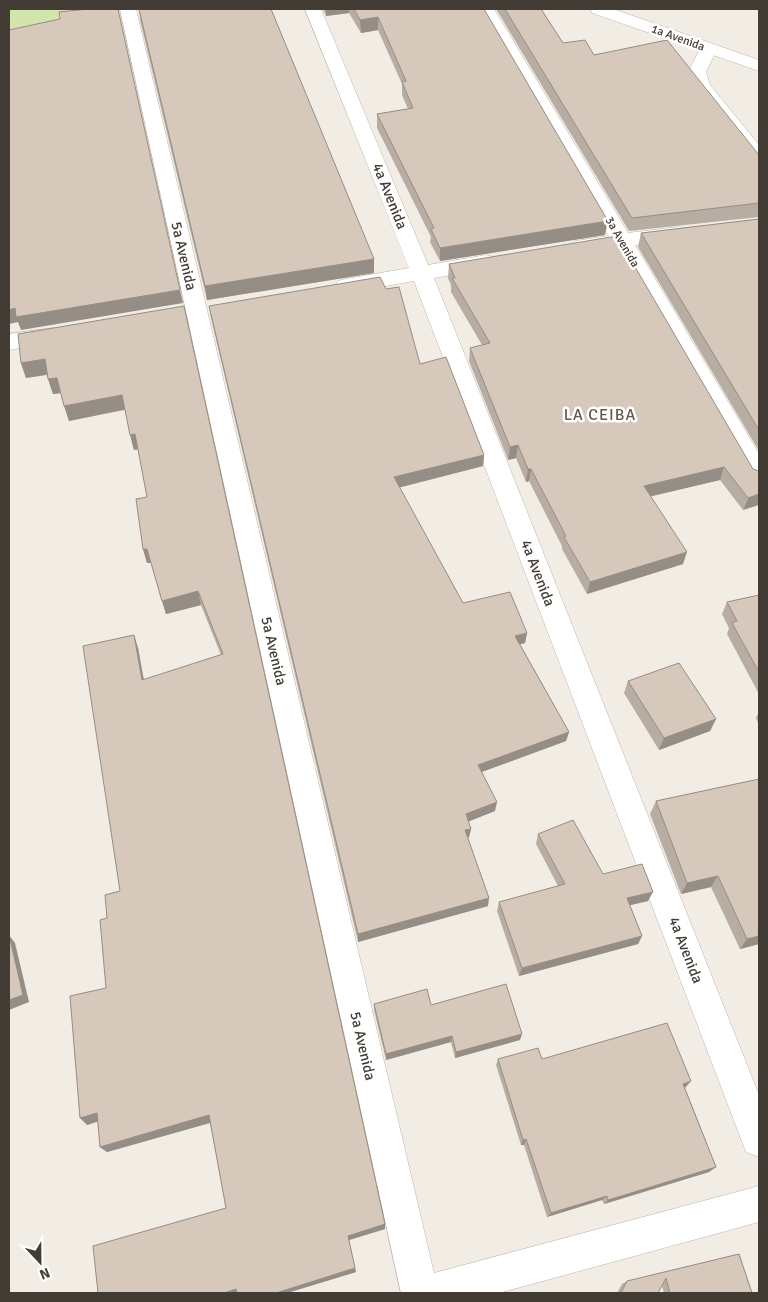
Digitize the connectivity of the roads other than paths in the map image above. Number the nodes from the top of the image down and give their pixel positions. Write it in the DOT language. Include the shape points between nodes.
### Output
graph roads {
  1 [pos="128,9"];
  2 [pos="313,9"];
  3 [pos="486,9"];
  4 [pos="598,9"];
  5 [pos="708,49"];
  6 [pos="759,66"];
  7 [pos="759,156"];
  8 [pos="700,231"];
  9 [pos="621,240"];
  10 [pos="564,249"];
  11 [pos="507,259"];
  12 [pos="421,273"];
  13 [pos="324,289"];
  14 [pos="74,331"];
  15 [pos="9,342"];
  16 [pos="759,475"];
  17 [pos="759,1139"];
  18 [pos="759,1204"];
  19 [pos="420,1293"];
  20 [pos="430,1293"];
  1 -- 19 [label="street, 5a Avenida"];
  2 -- 12 [label="street, 4a Avenida"];
  3 -- 9 [label="street, 3a Avenida"];
  4 -- 5 [label="street, 1a Avenida"];
  5 -- 6 [label="street, 1a Avenida"];
  5 -- 7 [label="street" via="697,72 701,86"];
  8 -- 9 [label="street"];
  9 -- 10 [label="street"];
  9 -- 16 [label="street, 3a Avenida"];
  11 -- 12 [label="street"];
  12 -- 13 [label="street"];
  12 -- 17 [label="street, 4a Avenida"];
  14 -- 15 [label="street"];
  18 -- 20 [label="street"];
}
